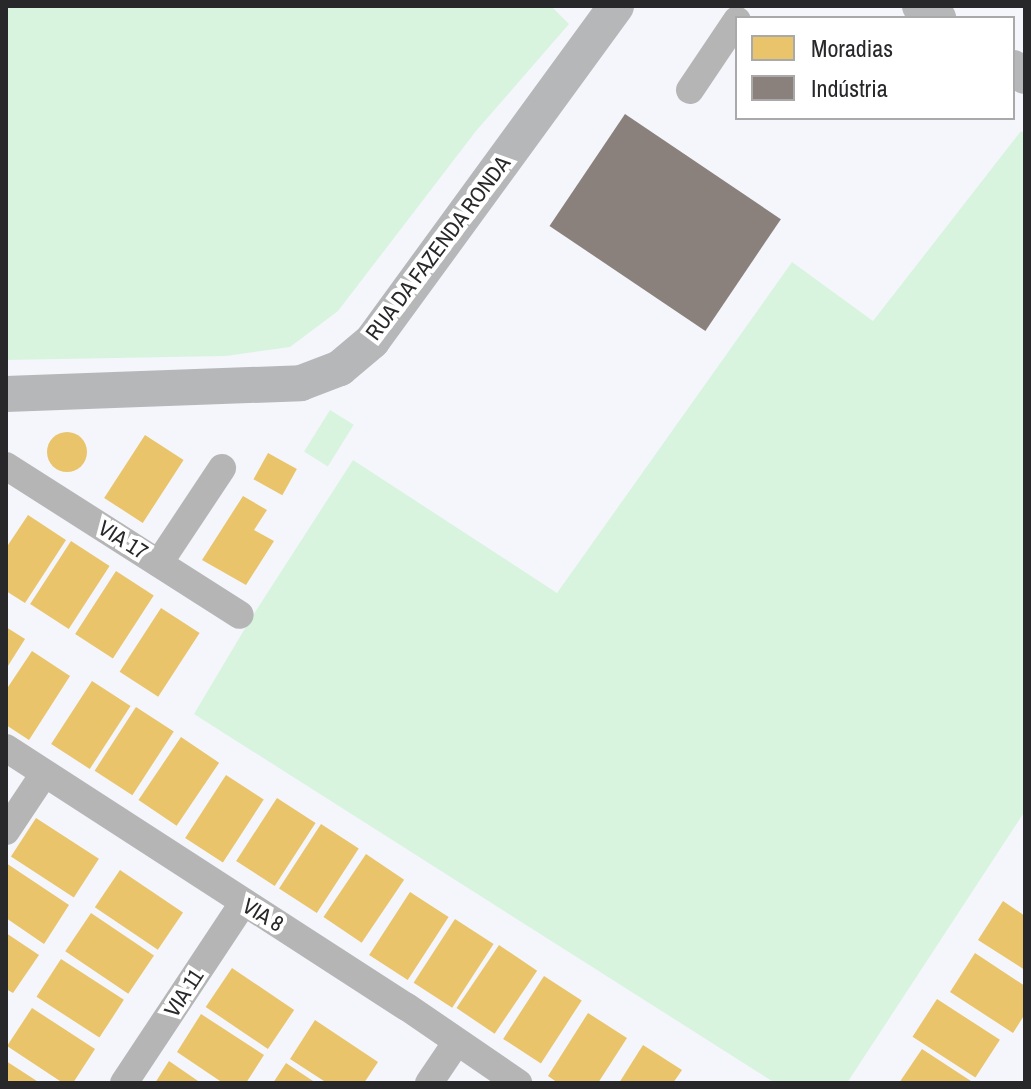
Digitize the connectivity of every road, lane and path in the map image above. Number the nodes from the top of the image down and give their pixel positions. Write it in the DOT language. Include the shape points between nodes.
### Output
graph roads {
  1 [pos="616,6"];
  2 [pos="735,23"];
  3 [pos="690,90"];
  4 [pos="6,394"];
  5 [pos="6,466"];
  6 [pos="222,468"];
  7 [pos="159,563"];
  8 [pos="240,615"];
  9 [pos="6,748"];
  10 [pos="44,774"];
  11 [pos="6,831"];
  12 [pos="243,903"];
  13 [pos="456,1043"];
  14 [pos="124,1083"];
  15 [pos="429,1083"];
  16 [pos="518,1083"];
  1 -- 4 [label="main road, RUA DA FAZENDA RONDA" via="372,341 340,368 301,383"];
  2 -- 3 [label="street"];
  5 -- 7 [label="street, VIA 17"];
  6 -- 7 [label="street"];
  7 -- 8 [label="street, VIA 17"];
  9 -- 10 [label="street, VIA 8"];
  10 -- 11 [label="street"];
  10 -- 12 [label="street, VIA 8"];
  12 -- 13 [label="street, VIA 8"];
  12 -- 14 [label="street, VIA 11"];
  13 -- 15 [label="street"];
  13 -- 16 [label="street, VIA 8"];
}
